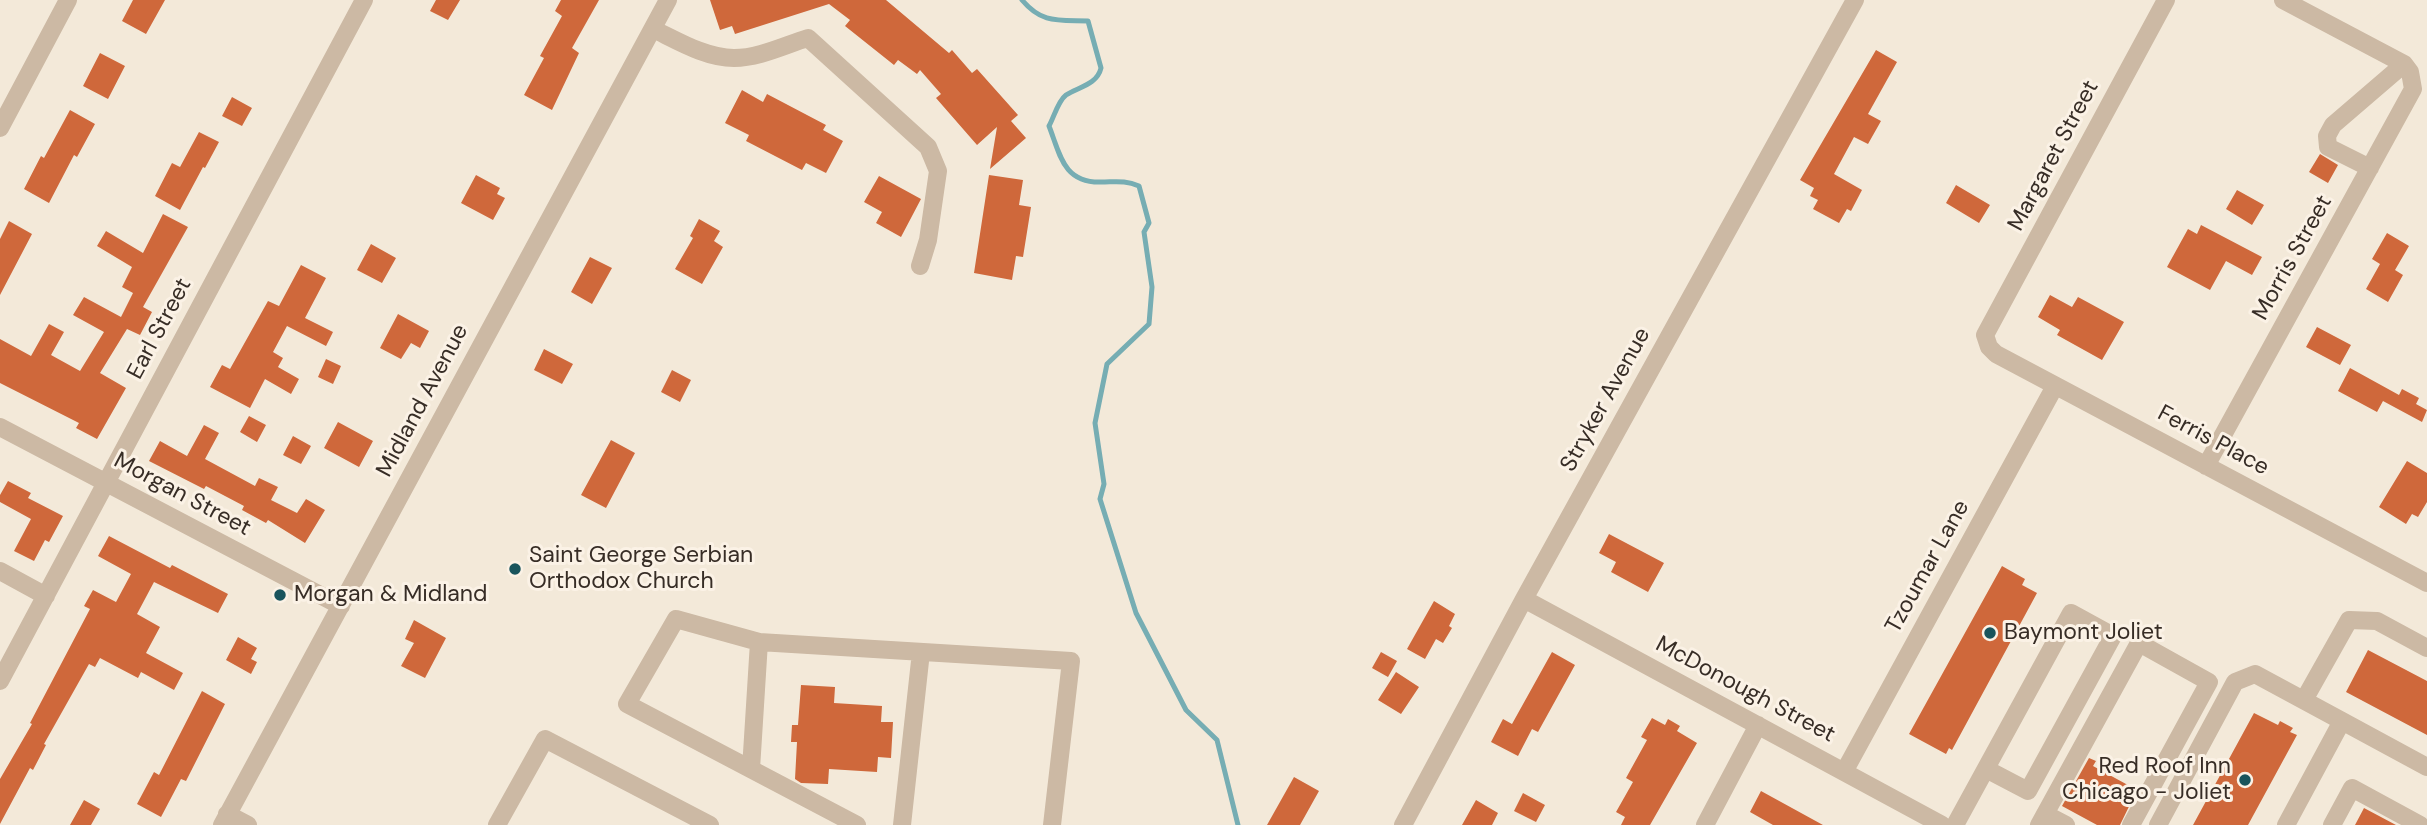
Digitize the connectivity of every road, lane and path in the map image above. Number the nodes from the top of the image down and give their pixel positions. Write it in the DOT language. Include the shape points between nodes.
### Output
graph roads {
  1 [pos="68,0"];
  2 [pos="364,0"];
  3 [pos="668,0"];
  4 [pos="1833,0"];
  5 [pos="2166,0"];
  6 [pos="2283,0"];
  7 [pos="1852,5"];
  8 [pos="653,29"];
  9 [pos="2407,68"];
  10 [pos="0,128"];
  11 [pos="2370,168"];
  12 [pos="920,266"];
  13 [pos="1985,335"];
  14 [pos="2055,386"];
  15 [pos="0,427"];
  16 [pos="2206,466"];
  17 [pos="106,482"];
  18 [pos="0,572"];
  19 [pos="2427,583"];
  20 [pos="46,596"];
  21 [pos="1524,599"];
  22 [pos="341,606"];
  23 [pos="759,642"];
  24 [pos="2427,648"];
  25 [pos="921,652"];
  26 [pos="0,681"];
  27 [pos="2304,701"];
  28 [pos="2342,721"];
  29 [pos="1758,725"];
  30 [pos="2427,767"];
  31 [pos="751,769"];
  32 [pos="1986,769"];
  33 [pos="1844,772"];
  34 [pos="2042,819"];
  35 [pos="224,820"];
  36 [pos="248,825"];
  37 [pos="497,825"];
  38 [pos="710,825"];
  39 [pos="857,825"];
  40 [pos="902,825"];
  41 [pos="1052,825"];
  42 [pos="1403,825"];
  43 [pos="1705,825"];
  44 [pos="1942,825"];
  45 [pos="1955,825"];
  46 [pos="2066,825"];
  47 [pos="2131,825"];
  48 [pos="2158,825"];
  49 [pos="2286,825"];
  50 [pos="2332,825"];
  51 [pos="2420,825"];
  1 -- 10 [label="street"];
  2 -- 17 [label="street, Earl Street"];
  3 -- 8 [label="street, Midland Avenue"];
  4 -- 7 [label="street"];
  5 -- 13 [label="street, Margaret Street"];
  6 -- 9 [label="street"];
  7 -- 21 [label="street, Stryker Avenue"];
  8 -- 12 [label="street" via="695,50 733,58 808,38 836,62 928,147 938,171"];
  8 -- 22 [label="street, Midland Avenue"];
  9 -- 11 [label="street, Morris Street" via="2413,89"];
  9 -- 11 [label="street" via="2333,125 2327,136 2328,147"];
  11 -- 16 [label="street, Morris Street"];
  13 -- 14 [label="street, Ferris Place" via="1996,354"];
  14 -- 16 [label="street, Ferris Place"];
  14 -- 33 [label="street, Tzoumar Lane"];
  15 -- 17 [label="street, Morgan Street"];
  16 -- 19 [label="street, Ferris Place"];
  17 -- 20 [label="street, Earl Street"];
  17 -- 22 [label="street, Morgan Street"];
  18 -- 20 [label="street"];
  20 -- 26 [label="street, Earl Street"];
  21 -- 29 [label="street, McDonough Street"];
  21 -- 42 [label="street, Stryker Avenue"];
  22 -- 35 [label="street, Midland Avenue"];
  23 -- 25 [label="street"];
  23 -- 31 [label="street"];
  23 -- 31 [label="street" via="676,619 627,704"];
  24 -- 27 [label="street" via="2377,621 2349,620"];
  25 -- 40 [label="street"];
  25 -- 41 [label="street" via="1071,662"];
  27 -- 28 [label="street"];
  27 -- 48 [label="street" via="2255,674 2235,682"];
  28 -- 30 [label="street"];
  28 -- 49 [label="street"];
  29 -- 33 [label="street, McDonough Street"];
  29 -- 43 [label="street"];
  31 -- 39 [label="street"];
  32 -- 32 [label="street" via="2028,791 2113,636 2071,613"];
  32 -- 45 [label="street"];
  33 -- 44 [label="street, McDonough Street"];
  34 -- 46 [label="street"];
  34 -- 47 [label="street" via="2139,643 2209,682"];
  35 -- 36 [label="street"];
  37 -- 38 [label="street" via="545,739"];
  50 -- 51 [label="street" via="2352,788"];
}
